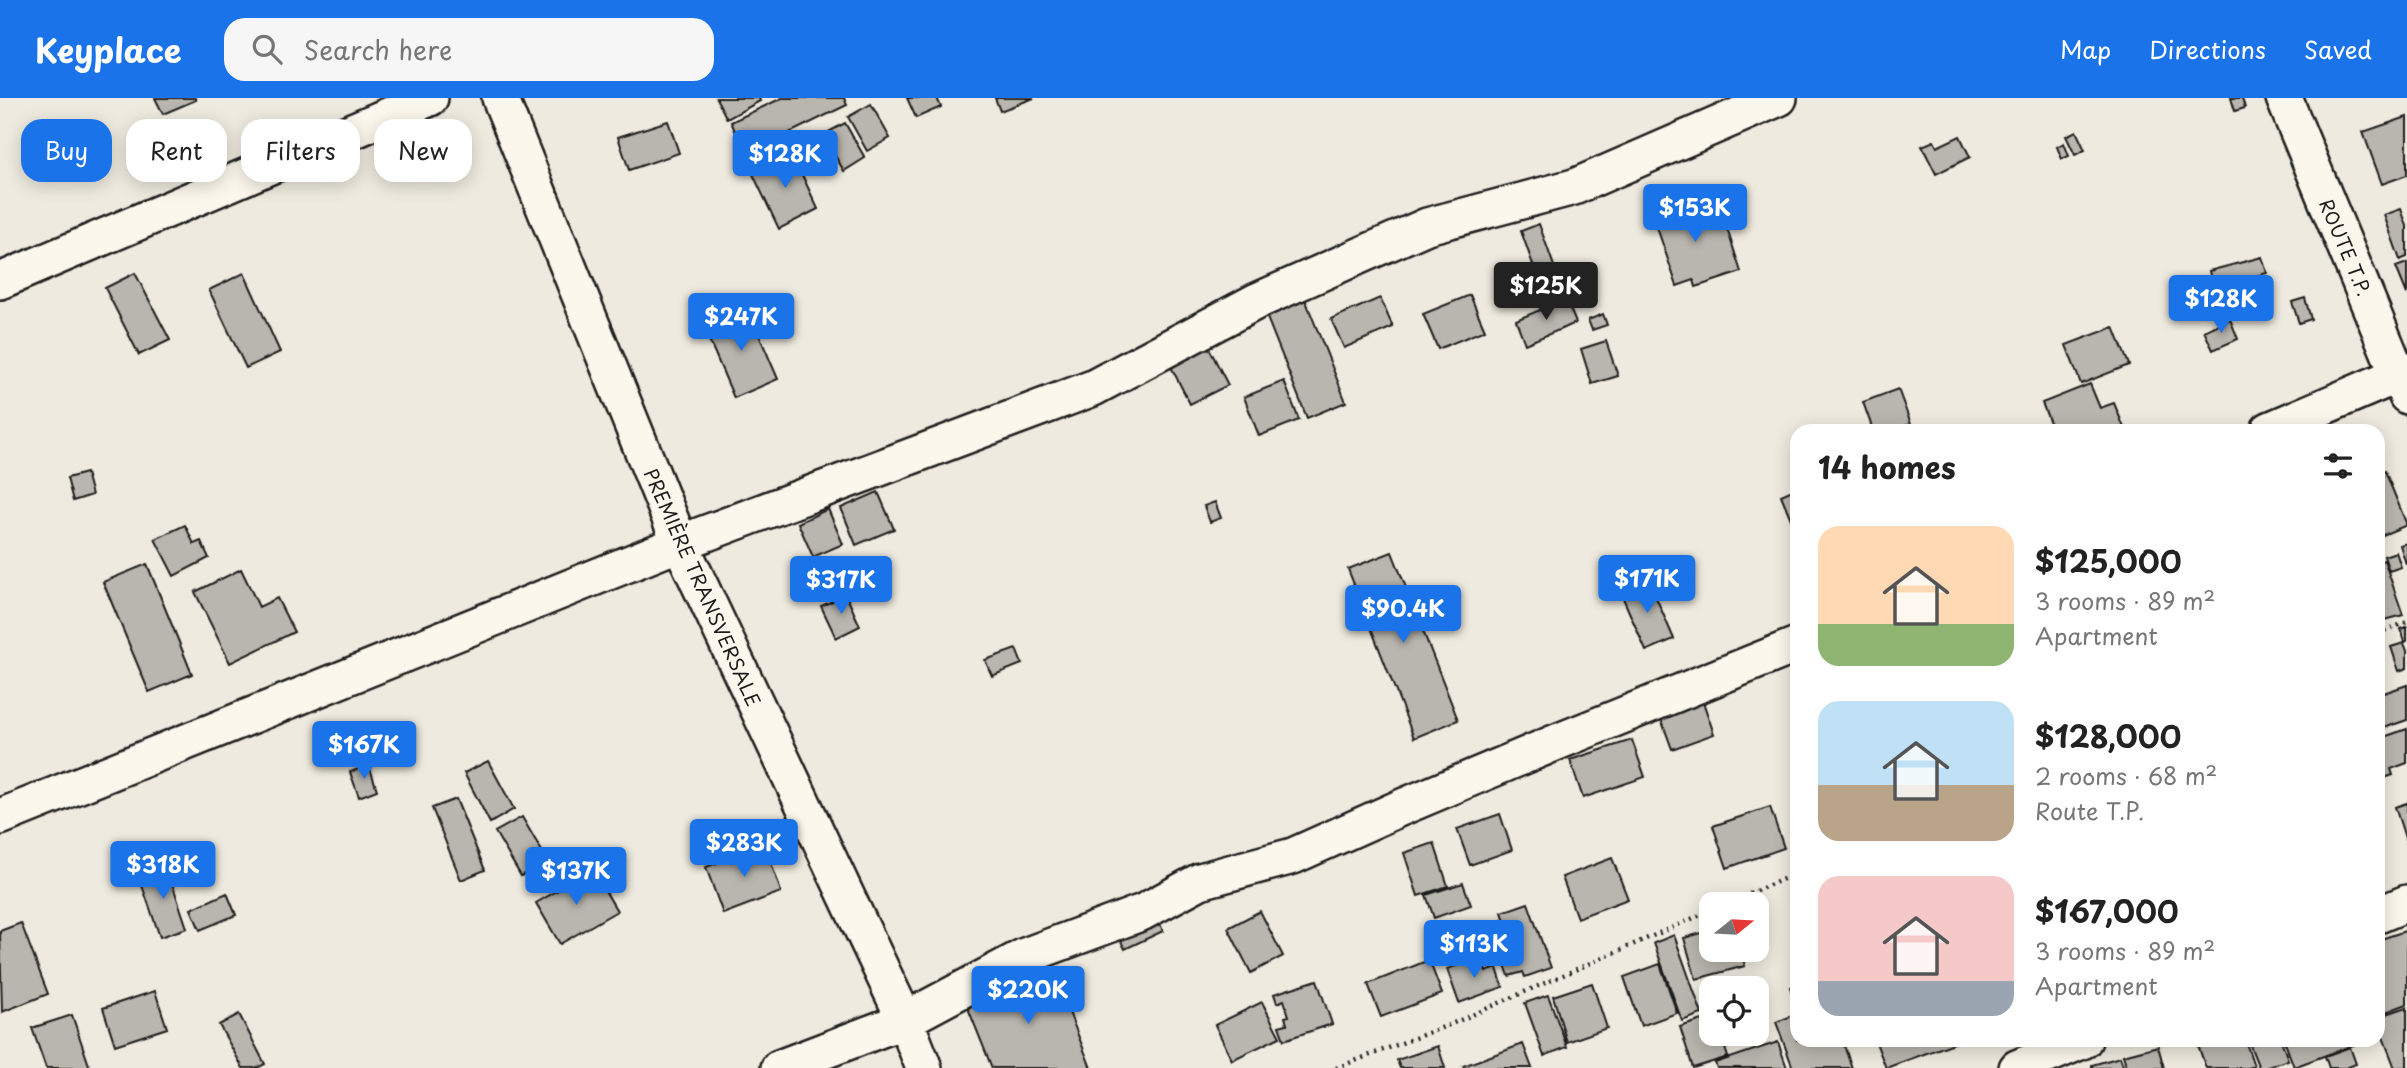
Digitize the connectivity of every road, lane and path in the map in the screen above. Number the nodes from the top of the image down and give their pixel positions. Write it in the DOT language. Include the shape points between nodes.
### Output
graph roads {
  1 [pos="430,98"];
  2 [pos="500,98"];
  3 [pos="1779,98"];
  4 [pos="2284,98"];
  5 [pos="0,281"];
  6 [pos="2404,380"];
  7 [pos="2285,424"];
  8 [pos="680,543"];
  9 [pos="2407,622"];
  10 [pos="2385,630"];
  11 [pos="1790,648"];
  12 [pos="0,817"];
  13 [pos="1790,876"];
  14 [pos="1754,892"];
  15 [pos="2407,902"];
  16 [pos="2385,912"];
  17 [pos="1699,916"];
  18 [pos="905,1020"];
  19 [pos="2067,1047"];
  20 [pos="779,1068"];
  21 [pos="924,1068"];
  22 [pos="1336,1068"];
  23 [pos="2017,1068"];
  1 -- 5 [label="street"];
  2 -- 8 [label="street, PREMIÈRE TRANSVERSALE"];
  3 -- 8 [label="street" via="1574,187 1427,226 1257,301 1093,388"];
  4 -- 6 [label="street, ROUTE T.P."];
  6 -- 7 [label="street"];
  8 -- 12 [label="street"];
  8 -- 18 [label="street, PREMIÈRE TRANSVERSALE"];
  9 -- 10 [label="path"];
  11 -- 18 [label="street" via="1293,856 1200,881 1143,912 1025,956"];
  13 -- 14 [label="path"];
  15 -- 16 [label="street"];
  17 -- 22 [label="path" via="1449,1025"];
  18 -- 20 [label="street"];
  18 -- 21 [label="street, PREMIÈRE TRANSVERSALE"];
  19 -- 23 [label="street"];
}
